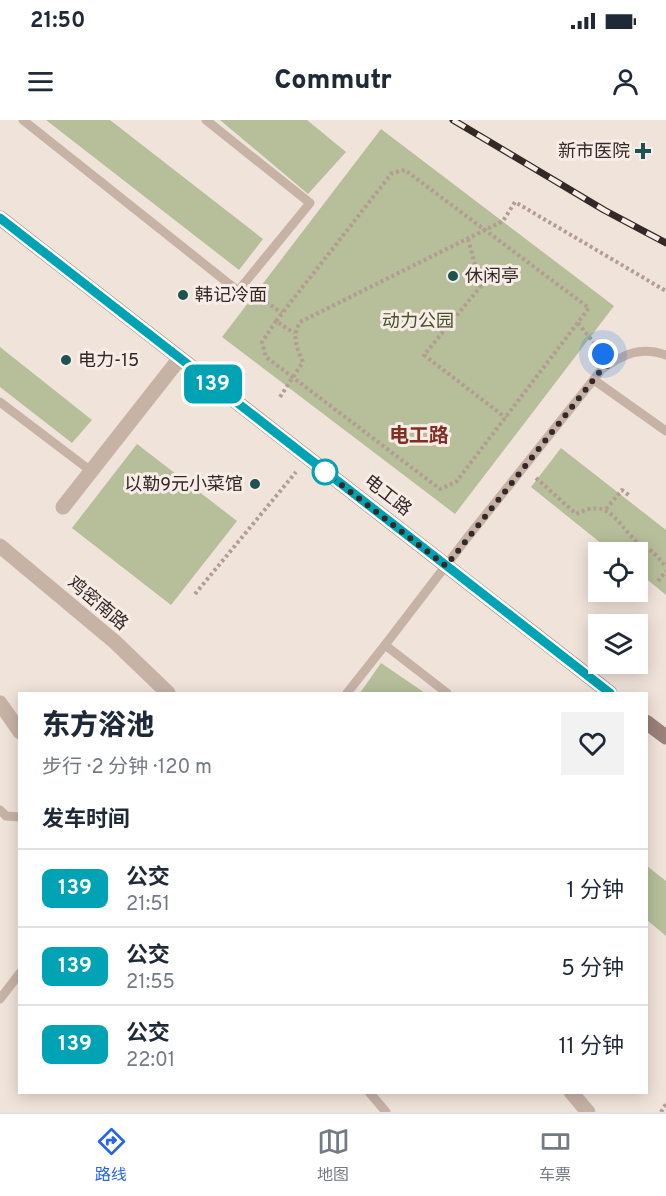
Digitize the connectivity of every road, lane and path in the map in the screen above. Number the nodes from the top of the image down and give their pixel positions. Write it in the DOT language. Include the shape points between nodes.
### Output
graph roads {
  1 [pos="24,120"];
  2 [pos="206,120"];
  3 [pos="0,218"];
  4 [pos="486,230"];
  5 [pos="468,239"];
  6 [pos="242,286"];
  7 [pos="666,291"];
  8 [pos="282,313"];
  9 [pos="276,321"];
  10 [pos="578,323"];
  11 [pos="294,333"];
  12 [pos="666,355"];
  13 [pos="180,358"];
  14 [pos="610,364"];
  15 [pos="293,377"];
  16 [pos="594,380"];
  17 [pos="280,397"];
  18 [pos="0,402"];
  19 [pos="506,418"];
  20 [pos="666,431"];
  21 [pos="308,458"];
  22 [pos="525,467"];
  23 [pos="92,471"];
  24 [pos="630,496"];
  25 [pos="63,507"];
  26 [pos="606,509"];
  27 [pos="0,546"];
  28 [pos="446,566"];
  29 [pos="666,569"];
  30 [pos="658,581"];
  31 [pos="195,594"];
  32 [pos="385,645"];
  33 [pos="167,692"];
  34 [pos="348,692"];
  35 [pos="446,692"];
  36 [pos="609,692"];
  37 [pos="0,703"];
  38 [pos="648,724"];
  39 [pos="18,729"];
  40 [pos="666,737"];
  41 [pos="0,810"];
  42 [pos="18,817"];
  43 [pos="18,976"];
  44 [pos="0,999"];
  45 [pos="371,1094"];
  46 [pos="574,1094"];
  47 [pos="666,1104"];
  48 [pos="386,1112"];
  49 [pos="588,1112"];
  50 [pos="661,1112"];
  1 -- 6 [label="lane" via="238,291"];
  2 -- 6 [label="lane" via="310,203"];
  3 -- 13 [label="street, 电工路"];
  4 -- 5 [label="path"];
  4 -- 7 [label="path" via="503,221 515,202"];
  4 -- 8 [label="path" via="405,170 392,173"];
  4 -- 10 [label="path" via="589,308"];
  5 -- 11 [label="path" via="300,322"];
  5 -- 19 [label="path" via="481,286 424,355"];
  6 -- 8 [label="path"];
  8 -- 9 [label="path"];
  9 -- 11 [label="path"];
  9 -- 15 [label="path" via="262,342 266,357"];
  10 -- 14 [label="path"];
  10 -- 19 [label="path"];
  11 -- 15 [label="path" via="303,362"];
  12 -- 14 [label="lane" via="651,350 629,352"];
  13 -- 21 [label="street, 电工路"];
  13 -- 23 [label="street"];
  14 -- 16 [label="lane"];
  15 -- 17 [label="path"];
  15 -- 19 [label="path" via="440,489 456,482"];
  16 -- 20 [label="lane"];
  16 -- 22 [label="lane"];
  18 -- 23 [label="lane"];
  21 -- 28 [label="street, 电工路"];
  21 -- 31 [label="path"];
  22 -- 26 [label="path" via="576,514 588,508"];
  22 -- 28 [label="lane"];
  23 -- 25 [label="street"];
  24 -- 26 [label="path" via="622,490"];
  26 -- 29 [label="path"];
  27 -- 33 [label="street, 鸡密南路" via="115,642"];
  28 -- 32 [label="lane"];
  28 -- 36 [label="street, 电工路"];
  29 -- 30 [label="path"];
  32 -- 34 [label="lane"];
  32 -- 35 [label="lane"];
  37 -- 39 [label="street"];
  38 -- 40 [label="street"];
  41 -- 42 [label="lane" via="6,816"];
  43 -- 44 [label="lane"];
  45 -- 48 [label="lane"];
  46 -- 49 [label="street"];
  47 -- 50 [label="path"];
}
